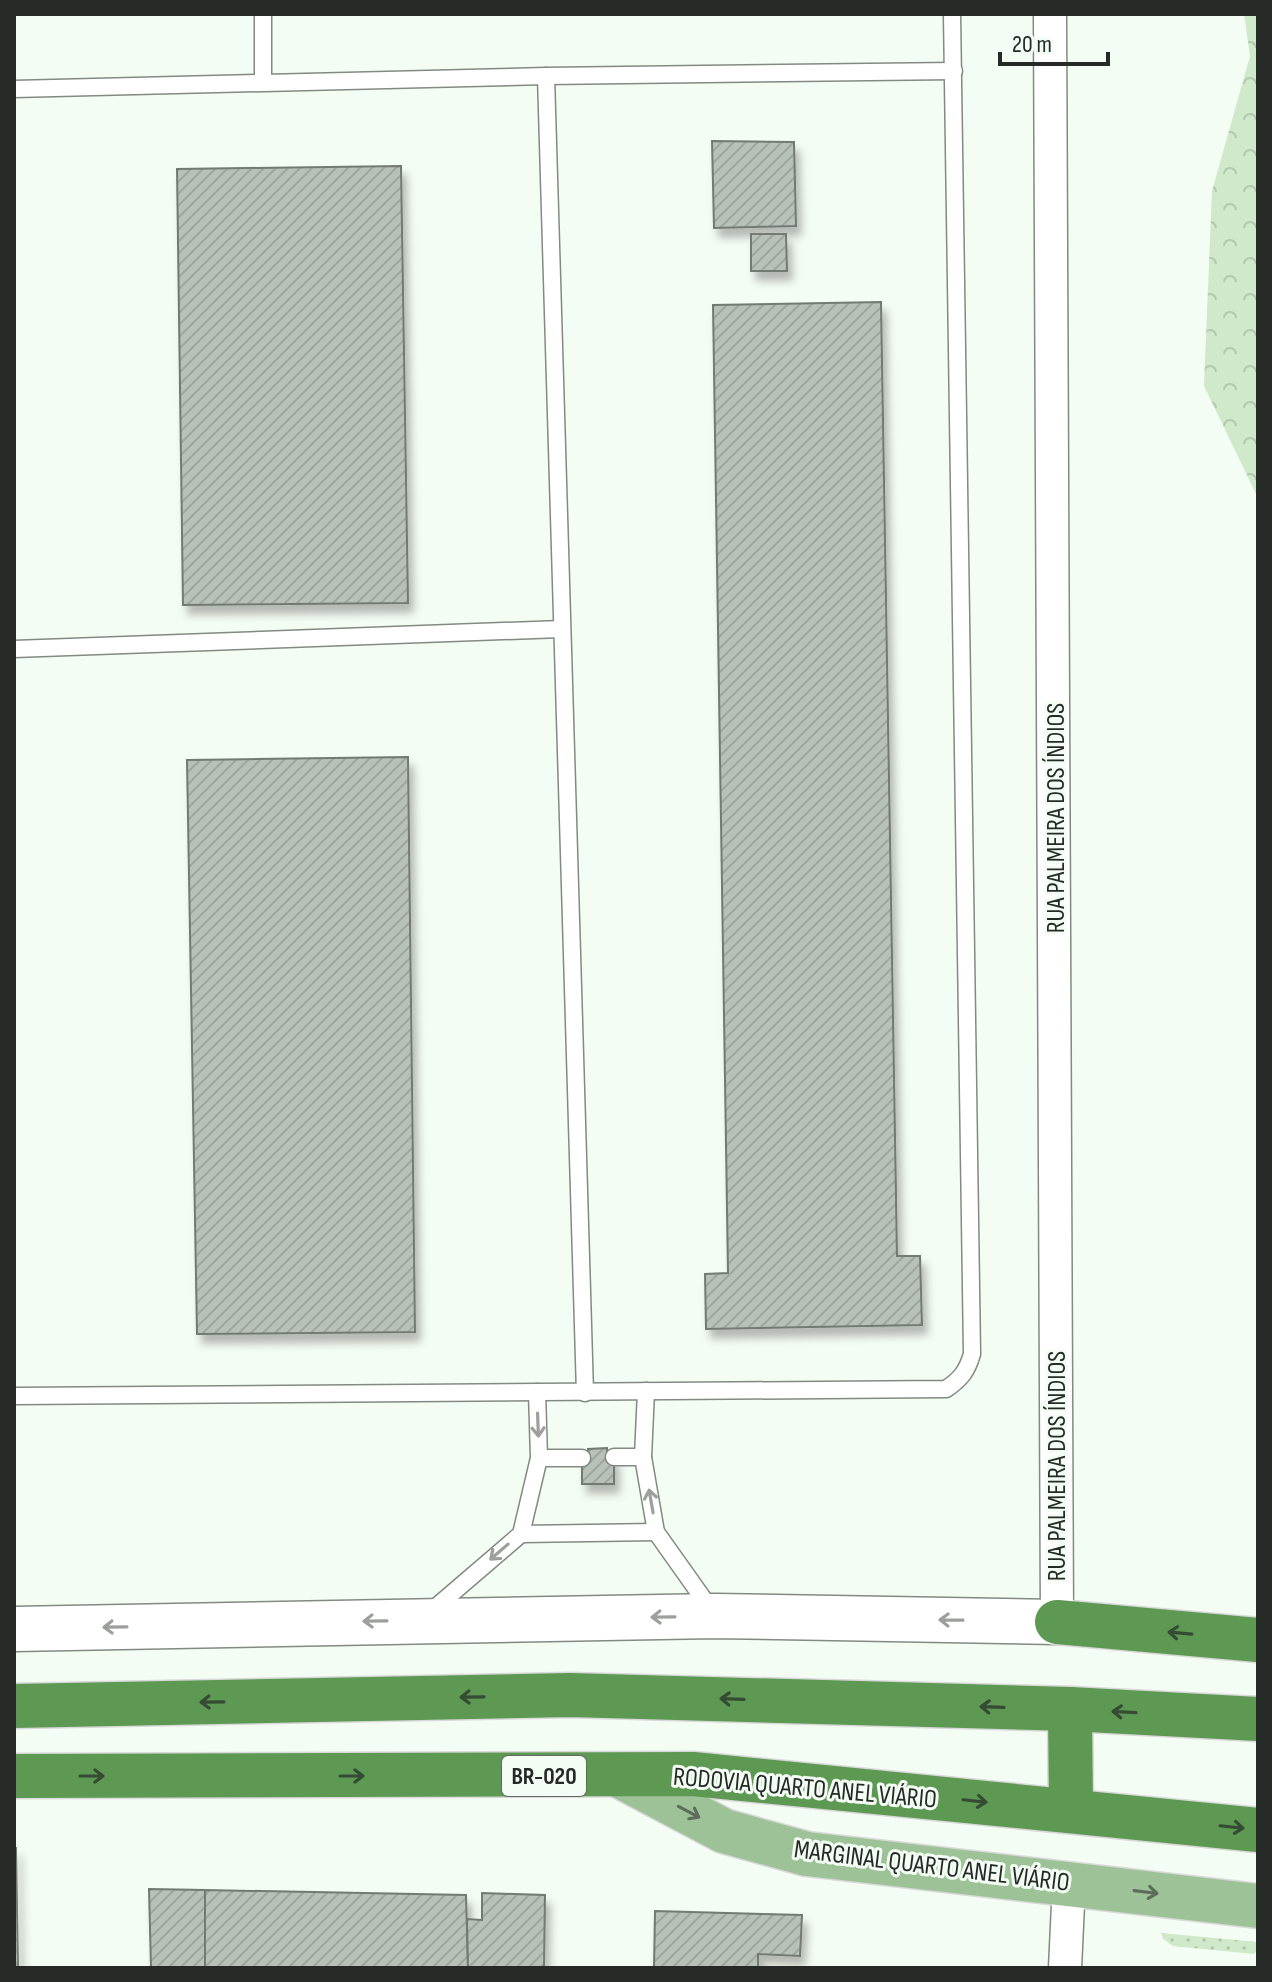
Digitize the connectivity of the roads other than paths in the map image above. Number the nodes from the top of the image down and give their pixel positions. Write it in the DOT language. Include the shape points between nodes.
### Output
graph roads {
  1 [pos="263,14"];
  2 [pos="952,14"];
  3 [pos="1050,14"];
  4 [pos="954,71"];
  5 [pos="546,76"];
  6 [pos="263,82"];
  7 [pos="14,89"];
  8 [pos="561,629"];
  9 [pos="14,649"];
  10 [pos="646,1391"];
  11 [pos="537,1392"];
  12 [pos="585,1393"];
  13 [pos="14,1396"];
  14 [pos="614,1457"];
  15 [pos="643,1457"];
  16 [pos="539,1458"];
  17 [pos="582,1458"];
  18 [pos="656,1532"];
  19 [pos="521,1534"];
  20 [pos="715,1616"];
  21 [pos="422,1620"];
  22 [pos="1057,1622"];
  23 [pos="14,1629"];
  24 [pos="1258,1640"];
  25 [pos="14,1706"];
  26 [pos="1070,1709"];
  27 [pos="1258,1719"];
  28 [pos="14,1776"];
  29 [pos="620,1776"];
  30 [pos="1071,1810"];
  31 [pos="1258,1830"];
  32 [pos="1069,1883"];
  33 [pos="1258,1906"];
  34 [pos="1065,1968"];
  1 -- 6 [label="lane"];
  2 -- 4 [label="lane"];
  3 -- 22 [label="street, RUA PALMEIRA DOS ÍNDIOS"];
  4 -- 5 [label="lane"];
  4 -- 10 [label="lane" via="972,1354 967,1370 946,1389"];
  5 -- 6 [label="lane"];
  5 -- 8 [label="lane"];
  6 -- 7 [label="lane"];
  8 -- 9 [label="lane"];
  8 -- 12 [label="lane"];
  10 -- 12 [label="lane"];
  10 -- 15 [label="lane"];
  11 -- 12 [label="lane"];
  11 -- 13 [label="lane"];
  11 -- 16 [label="lane, one-way"];
  14 -- 15 [label="lane"];
  18 -- 15 [label="lane, one-way"];
  16 -- 17 [label="lane"];
  16 -- 19 [label="lane"];
  18 -- 19 [label="lane"];
  18 -- 20 [label="lane"];
  19 -- 21 [label="lane, one-way"];
  20 -- 21 [label="street, one-way"];
  22 -- 20 [label="street, one-way"];
  21 -- 23 [label="street, one-way"];
  24 -- 22 [label="highway, one-way"];
  26 -- 25 [label="highway, one-way" via="570,1695"];
  27 -- 26 [label="highway, one-way"];
  26 -- 30 [label="highway"];
  28 -- 29 [label="highway, RODOVIA QUARTO ANEL VIÁRIO / BR-020, one-way"];
  29 -- 30 [label="highway, RODOVIA QUARTO ANEL VIÁRIO / BR-020, one-way" via="693,1774"];
  29 -- 32 [label="main road, MARGINAL QUARTO ANEL VIÁRIO / BR-020, one-way" via="724,1831 807,1854"];
  30 -- 31 [label="highway, RODOVIA QUARTO ANEL VIÁRIO / BR-020, one-way"];
  32 -- 33 [label="main road, MARGINAL QUARTO ANEL VIÁRIO / BR-020, one-way"];
  32 -- 34 [label="street"];
}
